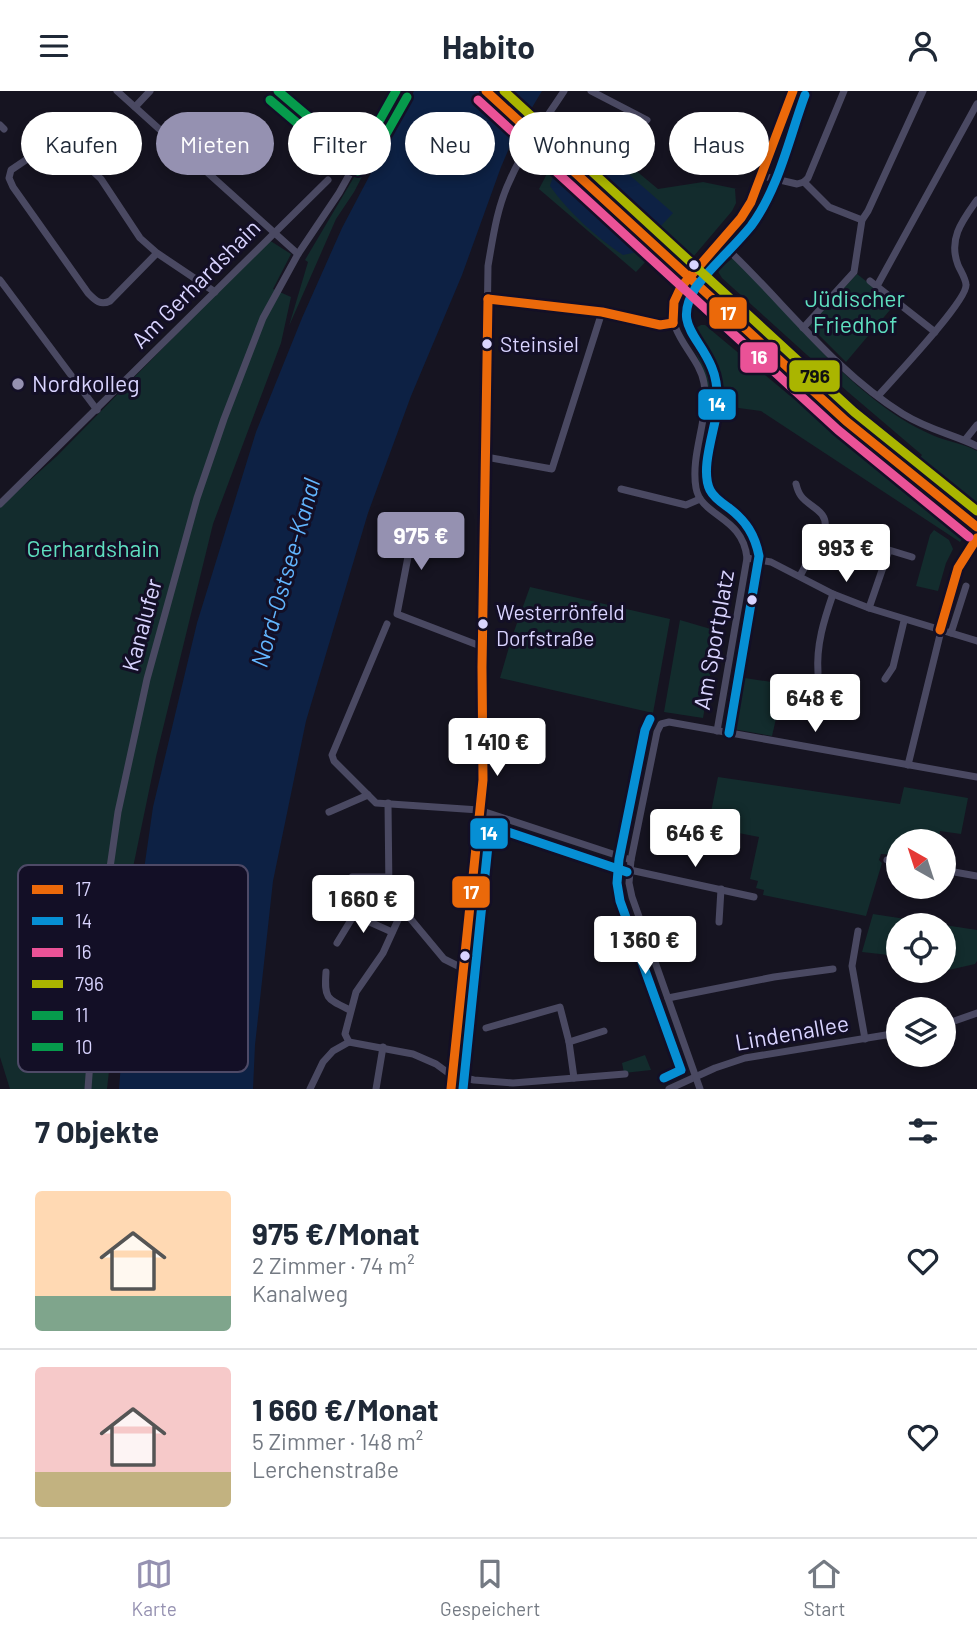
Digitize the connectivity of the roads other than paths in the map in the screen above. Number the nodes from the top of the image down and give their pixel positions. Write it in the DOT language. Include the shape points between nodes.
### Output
graph roads {
  1 [pos="117,91"];
  2 [pos="150,91"];
  3 [pos="278,91"];
  4 [pos="396,91"];
  5 [pos="564,91"];
  6 [pos="591,91"];
  7 [pos="793,91"];
  8 [pos="844,91"];
  9 [pos="923,91"];
  10 [pos="977,104"];
  11 [pos="135,107"];
  12 [pos="303,112"];
  13 [pos="384,112"];
  14 [pos="632,112"];
  15 [pos="349,175"];
  16 [pos="762,176"];
  17 [pos="328,180"];
  18 [pos="804,182"];
  19 [pos="977,200"];
  20 [pos="862,220"];
  21 [pos="274,234"];
  22 [pos="720,242"];
  23 [pos="157,253"];
  24 [pos="298,254"];
  25 [pos="0,280"];
  26 [pos="215,292"];
  27 [pos="488,299"];
  28 [pos="602,312"];
  29 [pos="673,323"];
  30 [pos="803,328"];
  31 [pos="935,332"];
  32 [pos="878,396"];
  33 [pos="97,410"];
  34 [pos="977,425"];
  35 [pos="965,440"];
  36 [pos="977,446"];
  37 [pos="486,457"];
  38 [pos="796,484"];
  39 [pos="621,489"];
  40 [pos="700,499"];
  41 [pos="0,504"];
  42 [pos="977,517"];
  43 [pos="977,527"];
  44 [pos="412,536"];
  45 [pos="974,541"];
  46 [pos="912,557"];
  47 [pos="747,558"];
  48 [pos="800,576"];
  49 [pos="965,586"];
  50 [pos="834,594"];
  51 [pos="869,608"];
  52 [pos="904,621"];
  53 [pos="387,624"];
  54 [pos="940,630"];
  55 [pos="951,633"];
  56 [pos="977,641"];
  57 [pos="483,647"];
  58 [pos="818,673"];
  59 [pos="885,679"];
  60 [pos="718,731"];
  61 [pos="908,765"];
  62 [pos="977,777"];
  63 [pos="368,795"];
  64 [pos="388,803"];
  65 [pos="402,804"];
  66 [pos="479,810"];
  67 [pos="329,813"];
  68 [pos="389,817"];
  69 [pos="631,859"];
  70 [pos="111,865"];
  71 [pos="630,870"];
  72 [pos="956,872"];
  73 [pos="977,876"];
  74 [pos="352,877"];
  75 [pos="387,877"];
  76 [pos="720,888"];
  77 [pos="754,897"];
  78 [pos="403,909"];
  79 [pos="719,922"];
  80 [pos="859,931"];
  81 [pos="392,932"];
  82 [pos="337,943"];
  83 [pos="464,969"];
  84 [pos="833,969"];
  85 [pos="326,972"];
  86 [pos="668,997"];
  87 [pos="350,1010"];
  88 [pos="977,1013"];
  89 [pos="956,1020"];
  90 [pos="486,1028"];
  91 [pos="604,1031"];
  92 [pos="886,1035"];
  93 [pos="865,1039"];
  94 [pos="349,1042"];
  95 [pos="569,1042"];
  96 [pos="383,1047"];
  97 [pos="451,1075"];
  98 [pos="625,1075"];
  99 [pos="696,1076"];
  100 [pos="575,1078"];
  101 [pos="310,1087"];
  102 [pos="376,1089"];
  103 [pos="451,1089"];
  104 [pos="669,1089"];
  105 [pos="700,1089"];
  1 -- 11 [label="street"];
  2 -- 11 [label="street"];
  3 -- 12 [label="street"];
  4 -- 13 [label="street, Kanalufer"];
  5 -- 27 [label="street" via="509,182 495,226"];
  6 -- 14 [label="street"];
  7 -- 16 [label="street"];
  8 -- 18 [label="street"];
  9 -- 20 [label="street"];
  10 -- 31 [label="street" via="873,284"];
  11 -- 21 [label="street"];
  15 -- 24 [label="street, Kanalufer"];
  16 -- 18 [label="street"];
  16 -- 22 [label="street" via="741,218"];
  17 -- 21 [label="street, Am Gerhardshain"];
  18 -- 20 [label="street" via="829,207"];
  19 -- 31 [label="street" via="954,243 967,284"];
  20 -- 30 [label="street" via="854,272"];
  21 -- 24 [label="street"];
  21 -- 26 [label="street, Am Gerhardshain"];
  22 -- 29 [label="street" via="681,287 674,302"];
  22 -- 30 [label="street"];
  23 -- 23 [label="street" via="110,301 98,302 13,187 11,170 54,141 64,143 101,179 140,238"];
  23 -- 26 [label="street"];
  24 -- 70 [label="street, Kanalufer" via="263,318 197,498 147,679"];
  25 -- 33 [label="street"];
  26 -- 33 [label="street, Am Gerhardshain"];
  27 -- 28 [label="street"];
  27 -- 37 [label="street"];
  28 -- 29 [label="street" via="643,323"];
  28 -- 37 [label="street" via="552,469"];
  29 -- 40 [label="street" via="704,382 695,475"];
  30 -- 32 [label="street" via="840,367"];
  31 -- 32 [label="street"];
  32 -- 35 [label="street" via="938,433"];
  33 -- 41 [label="street, Am Gerhardshain"];
  34 -- 35 [label="street"];
  35 -- 36 [label="street"];
  37 -- 57 [label="street"];
  38 -- 48 [label="street" via="801,496 826,522"];
  39 -- 40 [label="street" via="686,505"];
  40 -- 47 [label="street, Am Sportplatz" via="740,534"];
  42 -- 43 [label="highway" via="702,285 846,421"];
  44 -- 57 [label="street" via="397,614"];
  45 -- 54 [label="street" via="958,568"];
  46 -- 51 [label="street" via="889,550"];
  47 -- 48 [label="street" via="771,562"];
  47 -- 60 [label="street, Am Sportplatz"];
  48 -- 50 [label="street"];
  49 -- 55 [label="street"];
  50 -- 51 [label="street"];
  50 -- 58 [label="street" via="823,622"];
  51 -- 52 [label="street"];
  52 -- 54 [label="street"];
  52 -- 59 [label="street" via="893,667"];
  53 -- 63 [label="street" via="332,755"];
  54 -- 55 [label="street"];
  54 -- 61 [label="street"];
  55 -- 56 [label="street"];
  57 -- 66 [label="street"];
  60 -- 61 [label="street"];
  60 -- 69 [label="street" via="661,724"];
  61 -- 62 [label="street"];
  63 -- 64 [label="street" via="376,803"];
  63 -- 67 [label="street"];
  64 -- 65 [label="street"];
  64 -- 68 [label="street"];
  65 -- 66 [label="street"];
  65 -- 68 [label="street"];
  66 -- 69 [label="street"];
  66 -- 83 [label="street"];
  68 -- 75 [label="street"];
  69 -- 71 [label="street"];
  71 -- 76 [label="street"];
  71 -- 86 [label="street" via="632,897"];
  72 -- 73 [label="street"];
  74 -- 75 [label="street"];
  75 -- 78 [label="street" via="389,893"];
  76 -- 77 [label="street"];
  76 -- 79 [label="street"];
  78 -- 81 [label="street"];
  78 -- 83 [label="street" via="444,959"];
  80 -- 93 [label="street" via="852,966"];
  81 -- 82 [label="street" via="354,915"];
  81 -- 87 [label="street"];
  83 -- 97 [label="street"];
  84 -- 86 [label="street"];
  85 -- 87 [label="street" via="325,994"];
  86 -- 99 [label="street"];
  87 -- 94 [label="street" via="345,1034"];
  88 -- 89 [label="street"];
  90 -- 95 [label="street" via="560,1006"];
  91 -- 95 [label="street"];
  92 -- 93 [label="street, Lindenallee"];
  93 -- 99 [label="street, Lindenallee" via="745,1058"];
  94 -- 96 [label="street"];
  94 -- 101 [label="street" via="323,1062"];
  95 -- 100 [label="street"];
  96 -- 97 [label="street" via="413,1054"];
  96 -- 102 [label="street"];
  97 -- 100 [label="street" via="513,1083"];
  97 -- 103 [label="street"];
  98 -- 100 [label="street"];
  99 -- 104 [label="street, Lindenallee"];
  99 -- 105 [label="street"];
}
